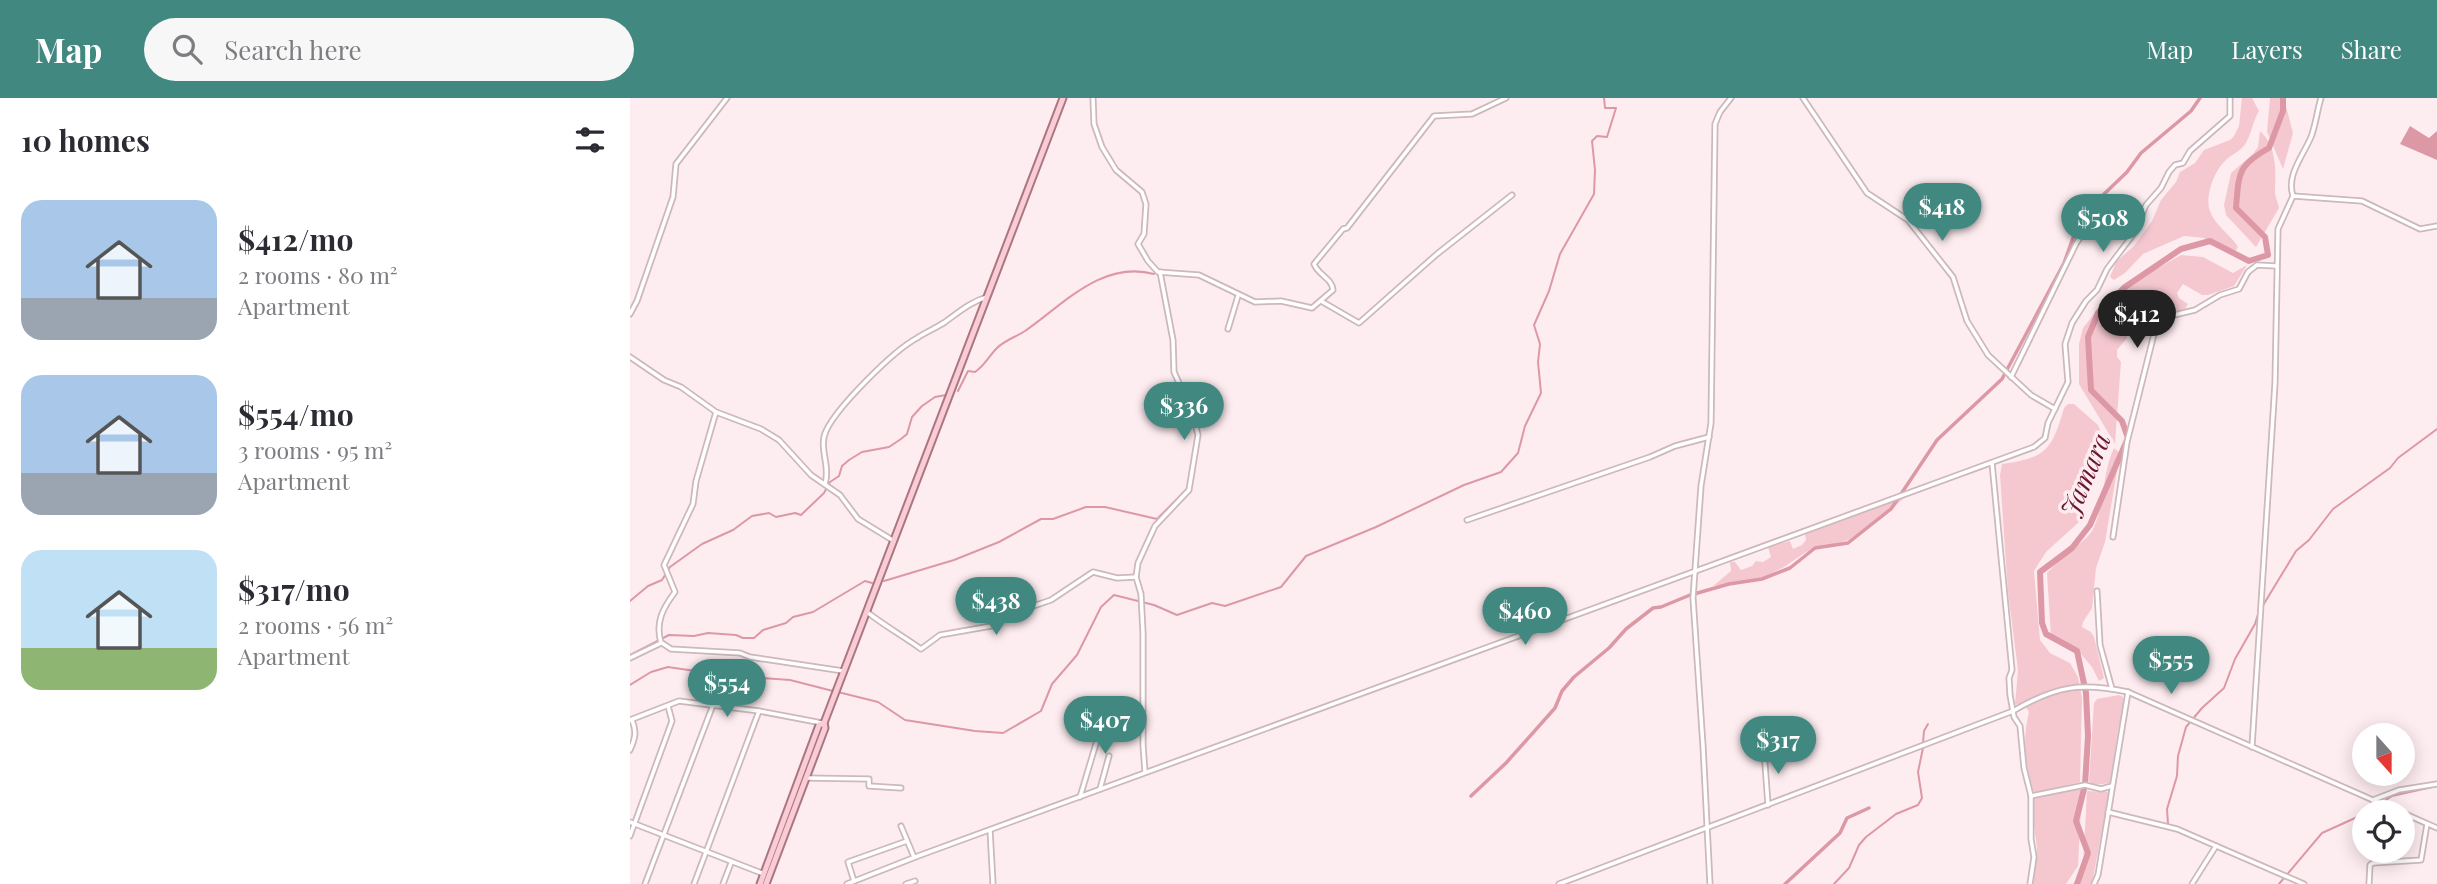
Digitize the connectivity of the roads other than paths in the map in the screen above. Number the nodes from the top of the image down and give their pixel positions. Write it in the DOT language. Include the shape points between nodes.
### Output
graph roads {
  1 [pos="727,98"];
  2 [pos="1063,98"];
  3 [pos="1093,98"];
  4 [pos="1506,98"];
  5 [pos="1731,98"];
  6 [pos="1803,98"];
  7 [pos="2230,98"];
  8 [pos="2321,98"];
  9 [pos="1511,195"];
  10 [pos="2293,196"];
  11 [pos="2437,226"];
  12 [pos="2086,228"];
  13 [pos="2276,266"];
  14 [pos="1160,272"];
  15 [pos="989,295"];
  16 [pos="1238,296"];
  17 [pos="1321,301"];
  18 [pos="630,314"];
  19 [pos="1228,329"];
  20 [pos="630,358"];
  21 [pos="2011,377"];
  22 [pos="2055,409"];
  23 [pos="716,412"];
  24 [pos="1709,437"];
  25 [pos="1992,463"];
  26 [pos="827,485"];
  27 [pos="1467,520"];
  28 [pos="2113,537"];
  29 [pos="894,541"];
  30 [pos="1694,572"];
  31 [pos="1136,577"];
  32 [pos="2097,591"];
  33 [pos="867,612"];
  34 [pos="660,640"];
  35 [pos="630,658"];
  36 [pos="845,671"];
  37 [pos="2112,689"];
  38 [pos="2128,692"];
  39 [pos="713,705"];
  40 [pos="668,706"];
  41 [pos="1107,708"];
  42 [pos="759,711"];
  43 [pos="2013,711"];
  44 [pos="631,720"];
  45 [pos="824,723"];
  46 [pos="2252,747"];
  47 [pos="630,750"];
  48 [pos="1764,750"];
  49 [pos="1109,756"];
  50 [pos="1145,772"];
  51 [pos="806,778"];
  52 [pos="2437,784"];
  53 [pos="2112,786"];
  54 [pos="901,788"];
  55 [pos="1100,789"];
  56 [pos="2031,796"];
  57 [pos="1080,797"];
  58 [pos="2373,800"];
  59 [pos="1768,805"];
  60 [pos="2108,812"];
  61 [pos="2415,819"];
  62 [pos="632,823"];
  63 [pos="2427,824"];
  64 [pos="901,826"];
  65 [pos="1706,828"];
  66 [pos="2437,828"];
  67 [pos="990,831"];
  68 [pos="664,834"];
  69 [pos="630,836"];
  70 [pos="907,841"];
  71 [pos="2216,846"];
  72 [pos="706,852"];
  73 [pos="914,857"];
  74 [pos="732,863"];
  75 [pos="764,874"];
  76 [pos="854,881"];
  77 [pos="915,881"];
  78 [pos="645,884"];
  79 [pos="694,884"];
  80 [pos="723,884"];
  81 [pos="760,884"];
  82 [pos="766,884"];
  83 [pos="847,884"];
  84 [pos="906,884"];
  85 [pos="993,884"];
  86 [pos="1559,884"];
  87 [pos="1710,884"];
  88 [pos="2030,884"];
  89 [pos="2094,884"];
  90 [pos="2192,884"];
  91 [pos="2304,884"];
  92 [pos="2369,884"];
  1 -- 18 [label="street" via="677,164 673,197"];
  2 -- 15 [label="main road"];
  3 -- 14 [label="street" via="1094,124 1102,147 1116,170 1142,192 1146,222 1138,244"];
  4 -- 17 [label="street" via="1472,114 1434,116 1347,229 1314,264 1333,284"];
  5 -- 24 [label="street" via="1716,124"];
  6 -- 21 [label="street" via="1867,193 1908,220 1953,277 1979,342"];
  7 -- 22 [label="street" via="2230,116 2169,172 2146,205 2135,232 2072,323 2065,344 2068,382"];
  8 -- 10 [label="street" via="2311,138 2290,187"];
  9 -- 17 [label="street" via="1359,323"];
  10 -- 11 [label="street" via="2362,201 2420,229"];
  10 -- 13 [label="street" via="2278,229"];
  12 -- 21 [label="street"];
  13 -- 28 [label="street" via="2257,265 2239,289 2157,322 2127,442"];
  13 -- 46 [label="street" via="2275,383"];
  14 -- 16 [label="street" via="1199,275"];
  14 -- 31 [label="street" via="1174,372 1188,396 1198,435 1189,491 1155,526"];
  15 -- 26 [label="street" via="908,344 842,407 825,433"];
  15 -- 29 [label="main road"];
  16 -- 17 [label="street" via="1312,308"];
  16 -- 19 [label="street"];
  20 -- 23 [label="street"];
  21 -- 22 [label="street"];
  22 -- 25 [label="street" via="2045,438"];
  23 -- 26 [label="street" via="779,440 811,475"];
  23 -- 34 [label="street" via="693,504 664,565 675,592 664,606 657,630"];
  24 -- 27 [label="street"];
  24 -- 30 [label="street"];
  25 -- 30 [label="street"];
  25 -- 43 [label="street"];
  26 -- 29 [label="street" via="862,523"];
  29 -- 33 [label="main road"];
  30 -- 50 [label="street"];
  30 -- 65 [label="street"];
  31 -- 33 [label="street" via="1093,572 1051,600 1007,615 991,626 940,635 921,649"];
  31 -- 50 [label="street" via="1143,633"];
  32 -- 37 [label="street" via="2100,645"];
  33 -- 36 [label="main road"];
  34 -- 35 [label="street"];
  34 -- 36 [label="street" via="671,649 740,653"];
  36 -- 45 [label="main road"];
  37 -- 38 [label="street"];
  37 -- 43 [label="street" via="2090,685 2064,688"];
  38 -- 46 [label="street"];
  38 -- 53 [label="street"];
  39 -- 40 [label="street" via="679,702"];
  39 -- 42 [label="street"];
  39 -- 68 [label="street"];
  40 -- 44 [label="street"];
  40 -- 62 [label="street" via="673,721"];
  41 -- 57 [label="street"];
  42 -- 45 [label="street"];
  42 -- 72 [label="street"];
  43 -- 56 [label="street" via="2020,726"];
  43 -- 59 [label="street"];
  44 -- 47 [label="street" via="636,729"];
  45 -- 51 [label="main road"];
  45 -- 75 [label="main road" via="818,726"];
  46 -- 58 [label="street"];
  48 -- 59 [label="street"];
  49 -- 55 [label="street"];
  50 -- 55 [label="street"];
  51 -- 54 [label="street" via="869,779 869,786"];
  51 -- 82 [label="main road"];
  52 -- 58 [label="street"];
  53 -- 56 [label="street" via="2085,785"];
  53 -- 60 [label="street"];
  55 -- 57 [label="street"];
  56 -- 88 [label="street" via="2034,857"];
  57 -- 67 [label="street"];
  59 -- 65 [label="street"];
  60 -- 71 [label="street" via="2177,829"];
  60 -- 89 [label="street"];
  61 -- 63 [label="street"];
  62 -- 68 [label="street"];
  62 -- 69 [label="street"];
  63 -- 66 [label="street"];
  63 -- 92 [label="street" via="2421,860 2373,863"];
  64 -- 70 [label="street"];
  65 -- 86 [label="street"];
  65 -- 87 [label="street"];
  67 -- 73 [label="street"];
  67 -- 85 [label="street"];
  68 -- 72 [label="street"];
  68 -- 78 [label="street"];
  70 -- 73 [label="street"];
  70 -- 76 [label="street" via="848,862"];
  71 -- 90 [label="street"];
  71 -- 91 [label="street"];
  72 -- 74 [label="street"];
  72 -- 79 [label="street"];
  73 -- 76 [label="street"];
  74 -- 75 [label="street"];
  74 -- 80 [label="street"];
  75 -- 81 [label="main road"];
  76 -- 83 [label="street"];
  77 -- 84 [label="street"];
}
